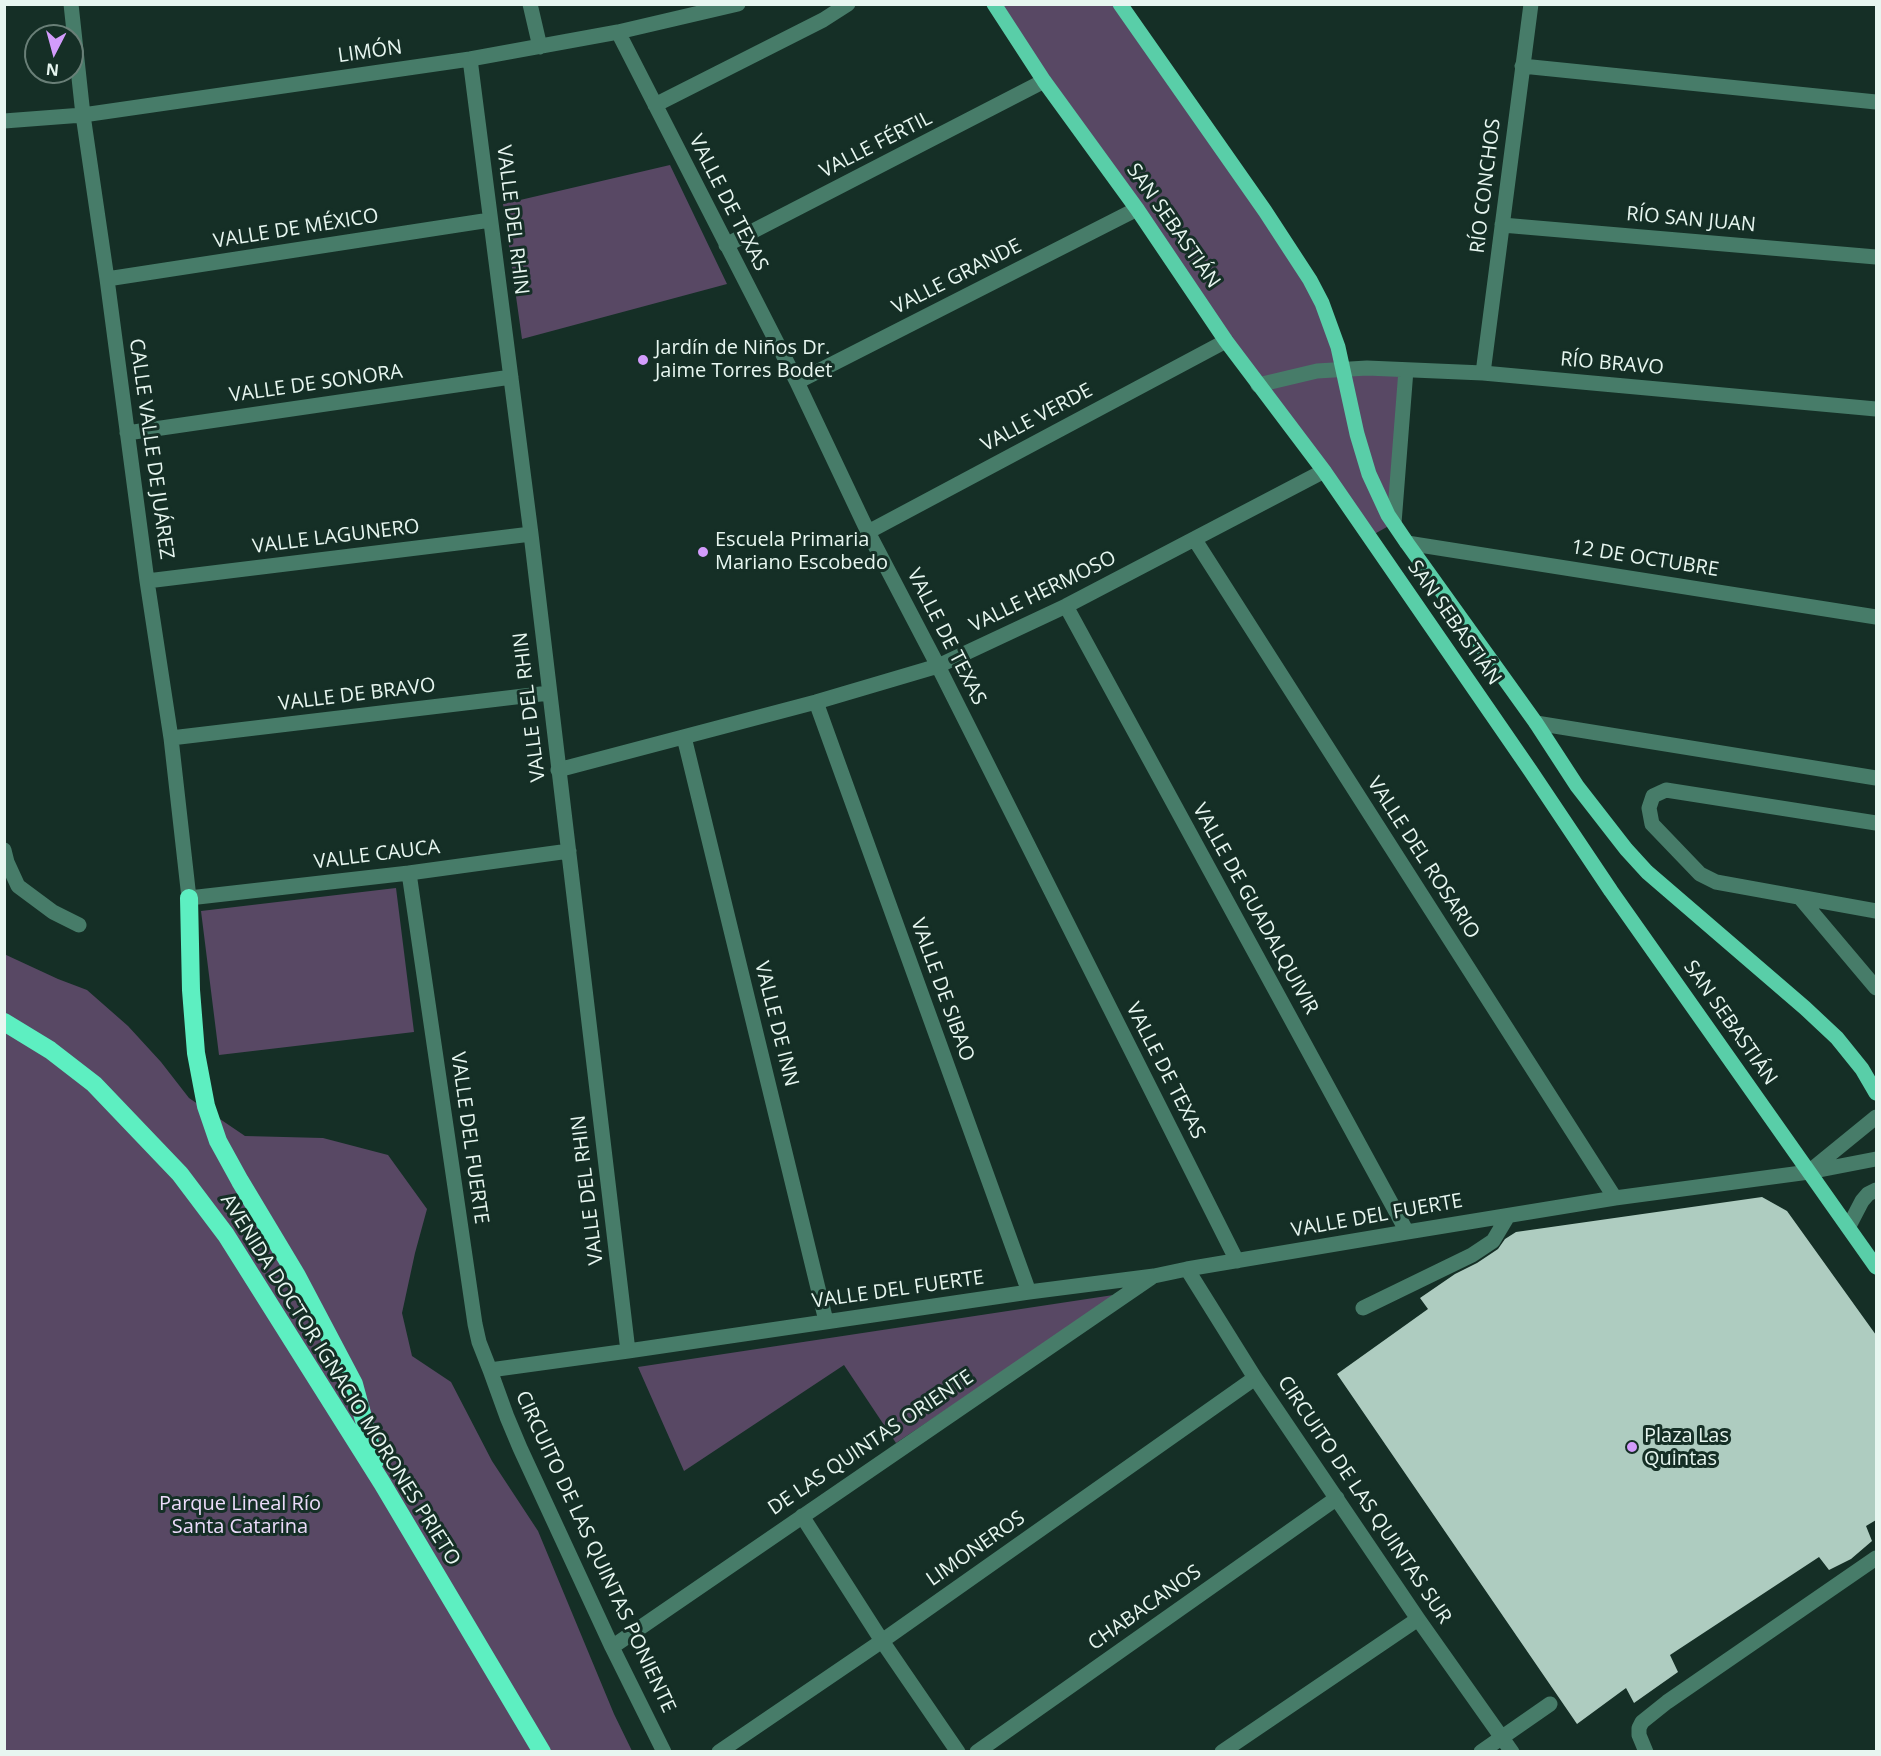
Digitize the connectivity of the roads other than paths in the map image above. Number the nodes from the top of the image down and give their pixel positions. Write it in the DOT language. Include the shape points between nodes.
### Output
graph roads {
  1 [pos="71,4"];
  2 [pos="530,4"];
  3 [pos="738,4"];
  4 [pos="848,4"];
  5 [pos="994,4"];
  6 [pos="1120,4"];
  7 [pos="1531,4"];
  8 [pos="618,32"];
  9 [pos="540,47"];
  10 [pos="470,59"];
  11 [pos="1522,66"];
  12 [pos="1044,81"];
  13 [pos="1876,102"];
  14 [pos="655,105"];
  15 [pos="83,115"];
  16 [pos="4,121"];
  17 [pos="1137,209"];
  18 [pos="490,220"];
  19 [pos="1502,225"];
  20 [pos="726,245"];
  21 [pos="1876,257"];
  22 [pos="107,279"];
  23 [pos="1226,341"];
  24 [pos="1343,368"];
  25 [pos="1406,370"];
  26 [pos="1483,373"];
  27 [pos="511,377"];
  28 [pos="797,382"];
  29 [pos="1258,385"];
  30 [pos="1876,409"];
  31 [pos="127,433"];
  32 [pos="1324,471"];
  33 [pos="1394,523"];
  34 [pos="868,532"];
  35 [pos="531,534"];
  36 [pos="1195,540"];
  37 [pos="1407,543"];
  38 [pos="147,581"];
  39 [pos="1066,606"];
  40 [pos="1876,617"];
  41 [pos="938,666"];
  42 [pos="549,693"];
  43 [pos="816,702"];
  44 [pos="1536,723"];
  45 [pos="684,737"];
  46 [pos="171,738"];
  47 [pos="558,770"];
  48 [pos="1876,778"];
  49 [pos="1876,823"];
  50 [pos="4,849"];
  51 [pos="569,851"];
  52 [pos="409,873"];
  53 [pos="189,898"];
  54 [pos="1801,899"];
  55 [pos="1876,911"];
  56 [pos="79,925"];
  57 [pos="1876,988"];
  58 [pos="4,1022"];
  59 [pos="1876,1093"];
  60 [pos="1876,1117"];
  61 [pos="1876,1159"];
  62 [pos="1809,1172"];
  63 [pos="1876,1190"];
  64 [pos="1615,1198"];
  65 [pos="1508,1216"];
  66 [pos="1848,1226"];
  67 [pos="1407,1232"];
  68 [pos="1237,1261"];
  69 [pos="1876,1267"];
  70 [pos="1187,1269"];
  71 [pos="1154,1276"];
  72 [pos="1029,1292"];
  73 [pos="1363,1308"];
  74 [pos="826,1321"];
  75 [pos="628,1351"];
  76 [pos="490,1370"];
  77 [pos="1255,1378"];
  78 [pos="382,1483"];
  79 [pos="1337,1498"];
  80 [pos="802,1516"];
  81 [pos="1876,1558"];
  82 [pos="1418,1619"];
  83 [pos="882,1641"];
  84 [pos="612,1647"];
  85 [pos="1550,1704"];
  86 [pos="1502,1737"];
  87 [pos="542,1752"];
  88 [pos="664,1752"];
  89 [pos="719,1752"];
  90 [pos="958,1752"];
  91 [pos="976,1752"];
  92 [pos="1222,1752"];
  93 [pos="1481,1752"];
  94 [pos="1512,1752"];
  95 [pos="1647,1752"];
  1 -- 15 [label="street, CALLE VALLE DE JUÁREZ"];
  2 -- 9 [label="street"];
  3 -- 8 [label="street, LIMÓN"];
  4 -- 14 [label="street"];
  5 -- 12 [label="main road, SAN SEBASTIÁN"];
  6 -- 24 [label="main road, SAN SEBASTIÁN" via="1310,280 1331,324"];
  7 -- 11 [label="street, RÍO CONCHOS"];
  8 -- 9 [label="street, LIMÓN"];
  8 -- 14 [label="street, VALLE DE TEXAS"];
  9 -- 10 [label="street, LIMÓN"];
  10 -- 15 [label="street, LIMÓN"];
  10 -- 18 [label="street, VALLE DEL RHIN"];
  11 -- 13 [label="street"];
  11 -- 19 [label="street, RÍO CONCHOS"];
  12 -- 17 [label="main road, SAN SEBASTIÁN"];
  12 -- 20 [label="street, VALLE FÉRTIL"];
  14 -- 20 [label="street, VALLE DE TEXAS"];
  15 -- 16 [label="street, LIMÓN"];
  15 -- 22 [label="street, CALLE VALLE DE JUÁREZ"];
  17 -- 23 [label="main road, SAN SEBASTIÁN"];
  17 -- 28 [label="street, VALLE GRANDE"];
  18 -- 22 [label="street, VALLE DE MÉXICO"];
  18 -- 27 [label="street, VALLE DEL RHIN"];
  19 -- 21 [label="street, RÍO SAN JUAN"];
  19 -- 26 [label="street, RÍO CONCHOS"];
  20 -- 28 [label="street, VALLE DE TEXAS"];
  22 -- 31 [label="street, CALLE VALLE DE JUÁREZ"];
  23 -- 29 [label="main road, SAN SEBASTIÁN"];
  23 -- 34 [label="street, VALLE VERDE"];
  24 -- 25 [label="street, RÍO BRAVO"];
  24 -- 29 [label="street, RÍO BRAVO"];
  24 -- 33 [label="main road, SAN SEBASTIÁN" via="1365,463 1377,495"];
  25 -- 26 [label="street, RÍO BRAVO"];
  25 -- 33 [label="street"];
  26 -- 30 [label="street, RÍO BRAVO"];
  27 -- 31 [label="street, VALLE DE SONORA"];
  27 -- 35 [label="street, VALLE DEL RHIN"];
  28 -- 34 [label="street, VALLE DE TEXAS"];
  29 -- 32 [label="main road, SAN SEBASTIÁN"];
  31 -- 38 [label="street, CALLE VALLE DE JUÁREZ"];
  32 -- 36 [label="street, VALLE HERMOSO"];
  32 -- 62 [label="main road, SAN SEBASTIÁN"];
  33 -- 37 [label="main road, SAN SEBASTIÁN"];
  34 -- 41 [label="street, VALLE DE TEXAS"];
  35 -- 38 [label="street, VALLE LAGUNERO"];
  35 -- 42 [label="street, VALLE DEL RHIN"];
  36 -- 39 [label="street, VALLE HERMOSO"];
  36 -- 64 [label="street, VALLE DEL ROSARIO"];
  37 -- 40 [label="street, 12 DE OCTUBRE"];
  37 -- 44 [label="main road, SAN SEBASTIÁN"];
  38 -- 46 [label="street, CALLE VALLE DE JUÁREZ"];
  39 -- 41 [label="street, VALLE HERMOSO"];
  39 -- 67 [label="street, VALLE DE GUADALQUIVIR"];
  41 -- 43 [label="street, VALLE HERMOSO"];
  41 -- 68 [label="street, VALLE DE TEXAS"];
  42 -- 46 [label="street, VALLE DE BRAVO"];
  42 -- 47 [label="street, VALLE DEL RHIN"];
  43 -- 45 [label="street, VALLE HERMOSO"];
  43 -- 72 [label="street, VALLE DE SIBAO"];
  44 -- 48 [label="street"];
  44 -- 59 [label="main road, SAN SEBASTIÁN" via="1577,786 1647,872 1837,1038"];
  45 -- 47 [label="street, VALLE HERMOSO"];
  45 -- 74 [label="street, VALLE DE INN"];
  46 -- 53 [label="street, CALLE VALLE DE JUÁREZ"];
  47 -- 51 [label="street, VALLE DEL RHIN"];
  49 -- 54 [label="street" via="1666,790 1653,796 1649,808 1652,824 1700,874 1716,882"];
  50 -- 56 [label="street" via="18,886 53,912"];
  51 -- 52 [label="street, VALLE CAUCA"];
  51 -- 75 [label="street, VALLE DEL RHIN"];
  52 -- 53 [label="street, VALLE CAUCA"];
  52 -- 76 [label="street, VALLE DEL FUERTE" via="475,1324"];
  53 -- 78 [label="highway" via="195,1043 206,1106 218,1141 297,1276 354,1384"];
  54 -- 55 [label="street"];
  54 -- 57 [label="street"];
  58 -- 78 [label="highway, AVENIDA DOCTOR IGNACIO MORONES PRIETO" via="50,1050 94,1084 180,1174 226,1235"];
  60 -- 62 [label="street"];
  61 -- 62 [label="street, VALLE DEL FUERTE"];
  62 -- 64 [label="street, VALLE DEL FUERTE"];
  62 -- 66 [label="main road, SAN SEBASTIÁN"];
  63 -- 66 [label="street" via="1862,1201"];
  64 -- 65 [label="street, VALLE DEL FUERTE"];
  65 -- 67 [label="street, VALLE DEL FUERTE"];
  65 -- 73 [label="street" via="1493,1241 1472,1255"];
  66 -- 69 [label="main road, SAN SEBASTIÁN"];
  67 -- 68 [label="street, VALLE DEL FUERTE"];
  68 -- 70 [label="street, VALLE DEL FUERTE"];
  70 -- 71 [label="street, VALLE DEL FUERTE"];
  70 -- 77 [label="street, CIRCUITO DE LAS QUINTAS SUR"];
  71 -- 72 [label="street, VALLE DEL FUERTE"];
  71 -- 80 [label="street, DE LAS QUINTAS ORIENTE"];
  72 -- 74 [label="street, VALLE DEL FUERTE"];
  74 -- 75 [label="street, VALLE DEL FUERTE"];
  75 -- 76 [label="street, VALLE DEL FUERTE"];
  76 -- 84 [label="street, CIRCUITO DE LAS QUINTAS PONIENTE" via="520,1448"];
  77 -- 79 [label="street, CIRCUITO DE LAS QUINTAS SUR"];
  77 -- 83 [label="street, LIMONEROS"];
  78 -- 87 [label="highway, AVENIDA DOCTOR IGNACIO MORONES PRIETO"];
  79 -- 82 [label="street, CIRCUITO DE LAS QUINTAS SUR"];
  79 -- 91 [label="street, CHABACANOS"];
  80 -- 83 [label="street"];
  80 -- 84 [label="street, DE LAS QUINTAS ORIENTE"];
  81 -- 95 [label="street" via="1642,1722 1639,1735"];
  82 -- 86 [label="street, CIRCUITO DE LAS QUINTAS SUR"];
  82 -- 92 [label="street"];
  83 -- 89 [label="street, LIMONEROS"];
  83 -- 90 [label="street"];
  84 -- 88 [label="street, CIRCUITO DE LAS QUINTAS PONIENTE"];
  85 -- 86 [label="street"];
  86 -- 93 [label="street"];
  86 -- 94 [label="street, CIRCUITO DE LAS QUINTAS SUR"];
}
